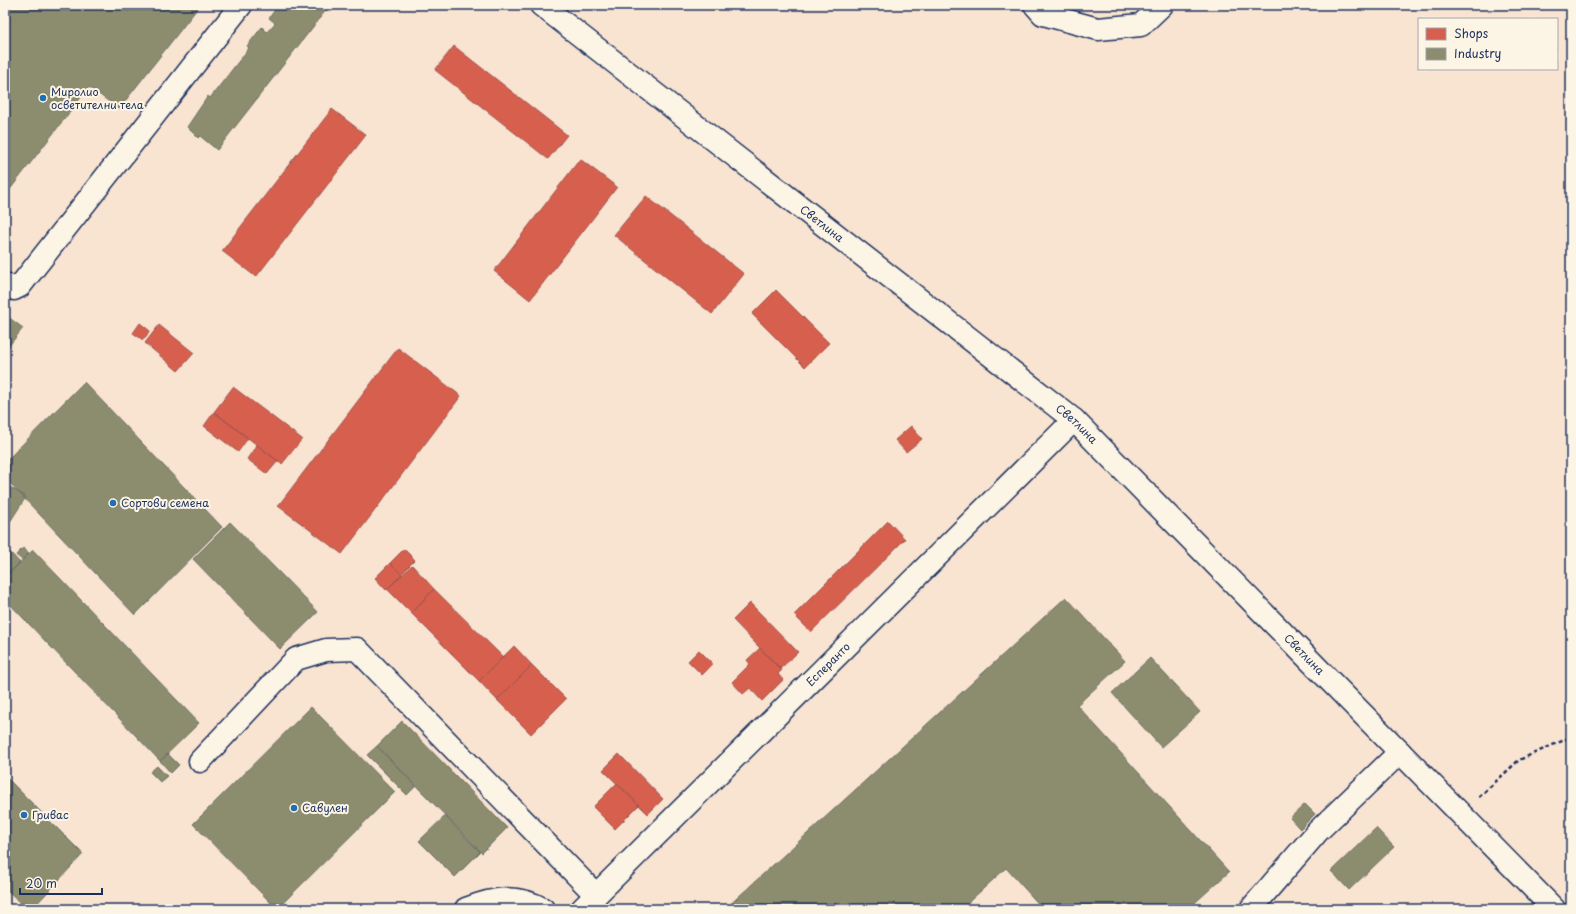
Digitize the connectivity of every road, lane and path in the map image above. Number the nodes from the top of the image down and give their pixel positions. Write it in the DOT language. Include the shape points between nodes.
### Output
graph roads {
  1 [pos="241,5"];
  2 [pos="541,5"];
  3 [pos="1035,5"];
  4 [pos="1162,5"];
  5 [pos="5,284"];
  6 [pos="1074,420"];
  7 [pos="1571,737"];
  8 [pos="1400,752"];
  9 [pos="200,761"];
  10 [pos="1461,814"];
  11 [pos="589,902"];
  12 [pos="466,909"];
  13 [pos="543,909"];
  14 [pos="1251,909"];
  15 [pos="1554,909"];
  1 -- 5 [label="street" via="20,286 14,289"];
  2 -- 6 [label="street, Светлина"];
  3 -- 4 [label="street" via="1043,14 1098,29 1141,25"];
  6 -- 8 [label="street, Светлина"];
  6 -- 11 [label="street, Есперанто"];
  7 -- 10 [label="path" via="1519,760"];
  8 -- 10 [label="street, Светлина"];
  8 -- 14 [label="street" via="1318,831"];
  9 -- 11 [label="street" via="296,659 326,650 357,649"];
  10 -- 15 [label="street, Светлина"];
  12 -- 13 [label="street" via="488,900 516,898"];
}
